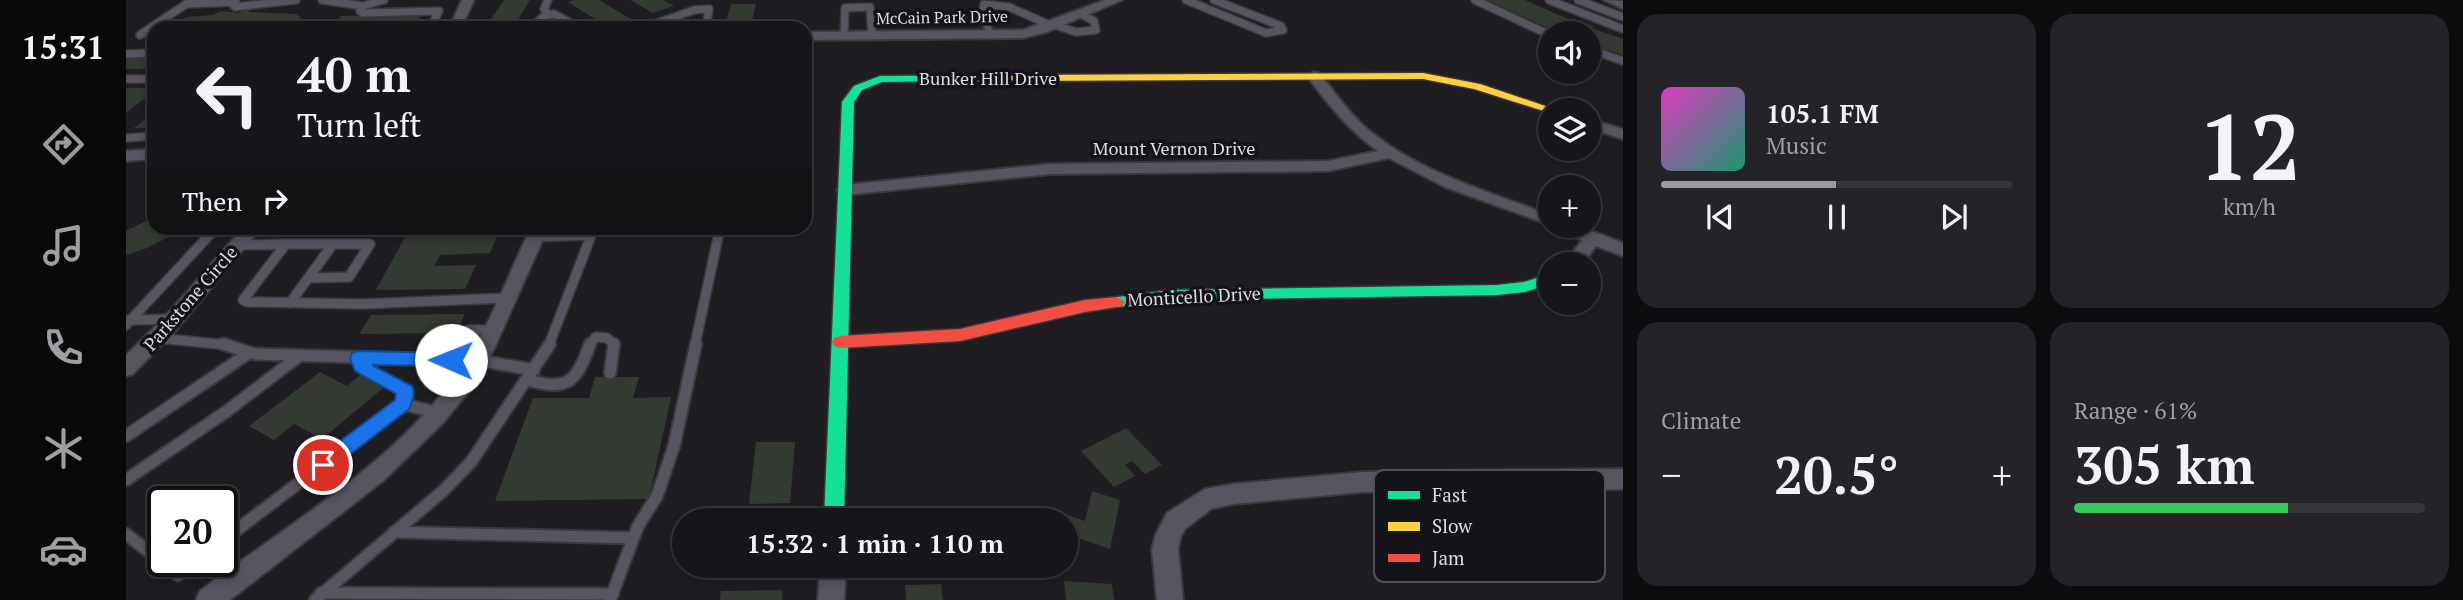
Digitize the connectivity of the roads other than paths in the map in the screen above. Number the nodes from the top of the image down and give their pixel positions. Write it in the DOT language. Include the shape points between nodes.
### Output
graph roads {
  1 [pos="246,0"];
  2 [pos="263,0"];
  3 [pos="296,0"];
  4 [pos="322,0"];
  5 [pos="384,0"];
  6 [pos="468,0"];
  7 [pos="548,0"];
  8 [pos="1116,0"];
  9 [pos="1186,0"];
  10 [pos="1214,0"];
  11 [pos="1475,0"];
  12 [pos="1549,0"];
  13 [pos="1578,0"];
  14 [pos="1610,0"];
  15 [pos="190,2"];
  16 [pos="232,3"];
  17 [pos="272,3"];
  18 [pos="1623,5"];
  19 [pos="363,6"];
  20 [pos="547,13"];
  21 [pos="1081,14"];
  22 [pos="1623,17"];
  23 [pos="161,21"];
  24 [pos="434,21"];
  25 [pos="458,21"];
  26 [pos="536,21"];
  27 [pos="569,21"];
  28 [pos="663,21"];
  29 [pos="707,21"];
  30 [pos="1053,25"];
  31 [pos="1538,29"];
  32 [pos="1623,29"];
  33 [pos="147,30"];
  34 [pos="140,35"];
  35 [pos="990,35"];
  36 [pos="812,36"];
  37 [pos="844,36"];
  38 [pos="872,36"];
  39 [pos="147,53"];
  40 [pos="1601,53"];
  41 [pos="126,54"];
  42 [pos="1623,61"];
  43 [pos="1314,76"];
  44 [pos="126,79"];
  45 [pos="147,79"];
  46 [pos="1538,106"];
  47 [pos="1601,127"];
  48 [pos="1623,134"];
  49 [pos="147,136"];
  50 [pos="126,138"];
  51 [pos="1392,153"];
  52 [pos="147,154"];
  53 [pos="126,156"];
  54 [pos="845,190"];
  55 [pos="1538,216"];
  56 [pos="209,235"];
  57 [pos="246,235"];
  58 [pos="536,235"];
  59 [pos="592,235"];
  60 [pos="719,235"];
  61 [pos="1593,238"];
  62 [pos="286,244"];
  63 [pos="333,244"];
  64 [pos="237,245"];
  65 [pos="1623,250"];
  66 [pos="1582,252"];
  67 [pos="309,278"];
  68 [pos="1538,283"];
  69 [pos="506,298"];
  70 [pos="290,303"];
  71 [pos="174,319"];
  72 [pos="127,322"];
  73 [pos="492,330"];
  74 [pos="157,338"];
  75 [pos="840,342"];
  76 [pos="249,353"];
  77 [pos="299,356"];
  78 [pos="358,358"];
  79 [pos="477,360"];
  80 [pos="126,368"];
  81 [pos="610,373"];
  82 [pos="531,375"];
  83 [pos="403,404"];
  84 [pos="439,413"];
  85 [pos="126,436"];
  86 [pos="1605,479"];
  87 [pos="1623,479"];
  88 [pos="126,480"];
  89 [pos="1374,482"];
  90 [pos="834,508"];
  91 [pos="238,529"];
  92 [pos="394,532"];
  93 [pos="126,534"];
  94 [pos="633,538"];
  95 [pos="147,551"];
  96 [pos="832,578"];
  97 [pos="318,596"];
  98 [pos="611,597"];
  99 [pos="209,600"];
  100 [pos="831,600"];
  101 [pos="1170,600"];
  1 -- 16 [label="lane"];
  2 -- 17 [label="lane"];
  3 -- 17 [label="lane"];
  4 -- 19 [label="lane"];
  5 -- 19 [label="lane"];
  6 -- 25 [label="street"];
  7 -- 20 [label="lane"];
  8 -- 21 [label="street, McCain Park Drive"];
  9 -- 10 [label="lane" via="1266,33 1283,30"];
  11 -- 31 [label="lane"];
  12 -- 32 [label="lane"];
  13 -- 22 [label="lane"];
  14 -- 18 [label="street"];
  15 -- 16 [label="lane"];
  15 -- 23 [label="lane"];
  16 -- 17 [label="lane" via="235,7"];
  19 -- 24 [label="lane" via="363,13 439,10"];
  20 -- 26 [label="lane"];
  20 -- 27 [label="lane"];
  21 -- 30 [label="street, McCain Park Drive"];
  21 -- 30 [label="lane" via="1094,22 1096,30 1076,32"];
  28 -- 29 [label="lane" via="709,9"];
  30 -- 35 [label="street, McCain Park Drive" via="1032,33"];
  30 -- 35 [label="lane" via="991,1 984,4 983,11"];
  33 -- 34 [label="lane"];
  35 -- 38 [label="street, McCain Park Drive"];
  36 -- 37 [label="street, McCain Park Drive"];
  37 -- 38 [label="street, McCain Park Drive"];
  37 -- 38 [label="lane" via="845,8 870,8"];
  39 -- 41 [label="lane"];
  40 -- 42 [label="lane"];
  43 -- 46 [label="street, Bunker Hill Drive" via="1433,77"];
  43 -- 51 [label="street" via="1359,129"];
  43 -- 54 [label="street, Bunker Hill Drive" via="875,80 857,88 848,102"];
  44 -- 45 [label="lane"];
  47 -- 48 [label="street"];
  49 -- 50 [label="lane"];
  51 -- 54 [label="street, Mount Vernon Drive" via="1328,166 1051,169"];
  51 -- 55 [label="street"];
  52 -- 53 [label="street"];
  54 -- 75 [label="street, Bunker Hill Drive"];
  56 -- 72 [label="lane"];
  57 -- 64 [label="street, Parkstone Circle"];
  58 -- 69 [label="street"];
  59 -- 82 [label="lane" via="554,338"];
  60 -- 94 [label="lane" via="674,446 657,496"];
  61 -- 65 [label="street"];
  61 -- 66 [label="street"];
  62 -- 63 [label="lane"];
  62 -- 64 [label="lane"];
  62 -- 70 [label="lane" via="243,300"];
  63 -- 67 [label="lane"];
  63 -- 67 [label="lane" via="370,244 349,277"];
  64 -- 71 [label="street, Parkstone Circle"];
  67 -- 70 [label="lane"];
  68 -- 75 [label="street, Monticello Drive" via="1497,290 1171,295 1085,306 960,335"];
  69 -- 70 [label="lane"];
  69 -- 73 [label="street"];
  71 -- 72 [label="lane"];
  71 -- 74 [label="street, Parkstone Circle"];
  73 -- 78 [label="lane" via="468,330 451,360"];
  73 -- 79 [label="street"];
  74 -- 76 [label="lane" via="221,343"];
  74 -- 80 [label="street, Parkstone Circle"];
  75 -- 90 [label="street, Bunker Hill Drive"];
  76 -- 77 [label="lane"];
  76 -- 85 [label="lane"];
  77 -- 78 [label="lane"];
  77 -- 88 [label="lane"];
  78 -- 83 [label="lane" via="361,366 406,391"];
  79 -- 82 [label="lane"];
  79 -- 84 [label="street"];
  81 -- 82 [label="lane" via="615,344 596,337 576,378 566,384 542,385"];
  82 -- 92 [label="lane" via="471,462"];
  83 -- 84 [label="lane"];
  83 -- 91 [label="lane"];
  84 -- 99 [label="street" via="364,483"];
  86 -- 87 [label="street"];
  89 -- 101 [label="street" via="1205,500 1176,521 1169,534 1165,549"];
  92 -- 94 [label="lane"];
  92 -- 97 [label="lane"];
  93 -- 95 [label="lane"];
  94 -- 98 [label="lane"];
  96 -- 100 [label="street"];
  97 -- 98 [label="lane"];
}
